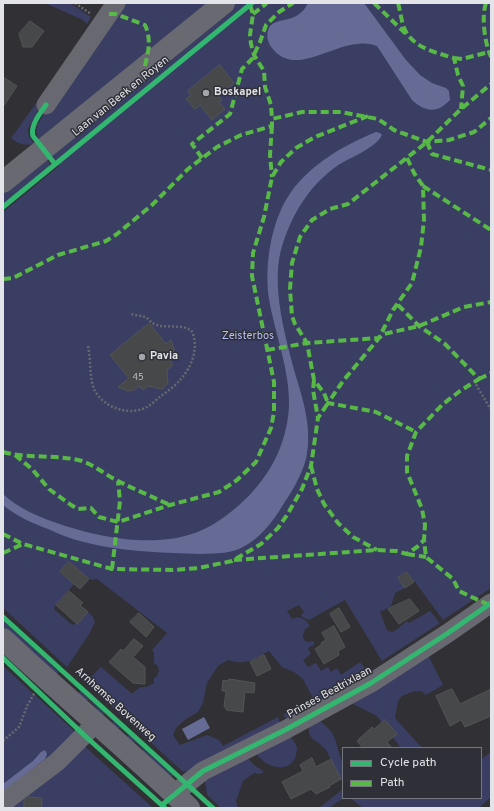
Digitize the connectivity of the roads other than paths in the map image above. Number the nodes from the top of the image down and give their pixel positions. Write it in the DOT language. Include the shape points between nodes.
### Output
graph roads {
  1 [pos="116,3"];
  2 [pos="224,3"];
  3 [pos="46,105"];
  4 [pos="3,182"];
  5 [pos="491,603"];
  6 [pos="3,639"];
  7 [pos="97,722"];
  8 [pos="181,801"];
  9 [pos="3,803"];
  1 -- 3 [label="street"];
  2 -- 4 [label="main road, Laan van Beek en Royen"];
  5 -- 8 [label="street, Prinses Beatrixlaan" via="371,683 203,771"];
  6 -- 7 [label="main road"];
  7 -- 8 [label="main road"];
  7 -- 9 [label="street" via="57,762"];
}
